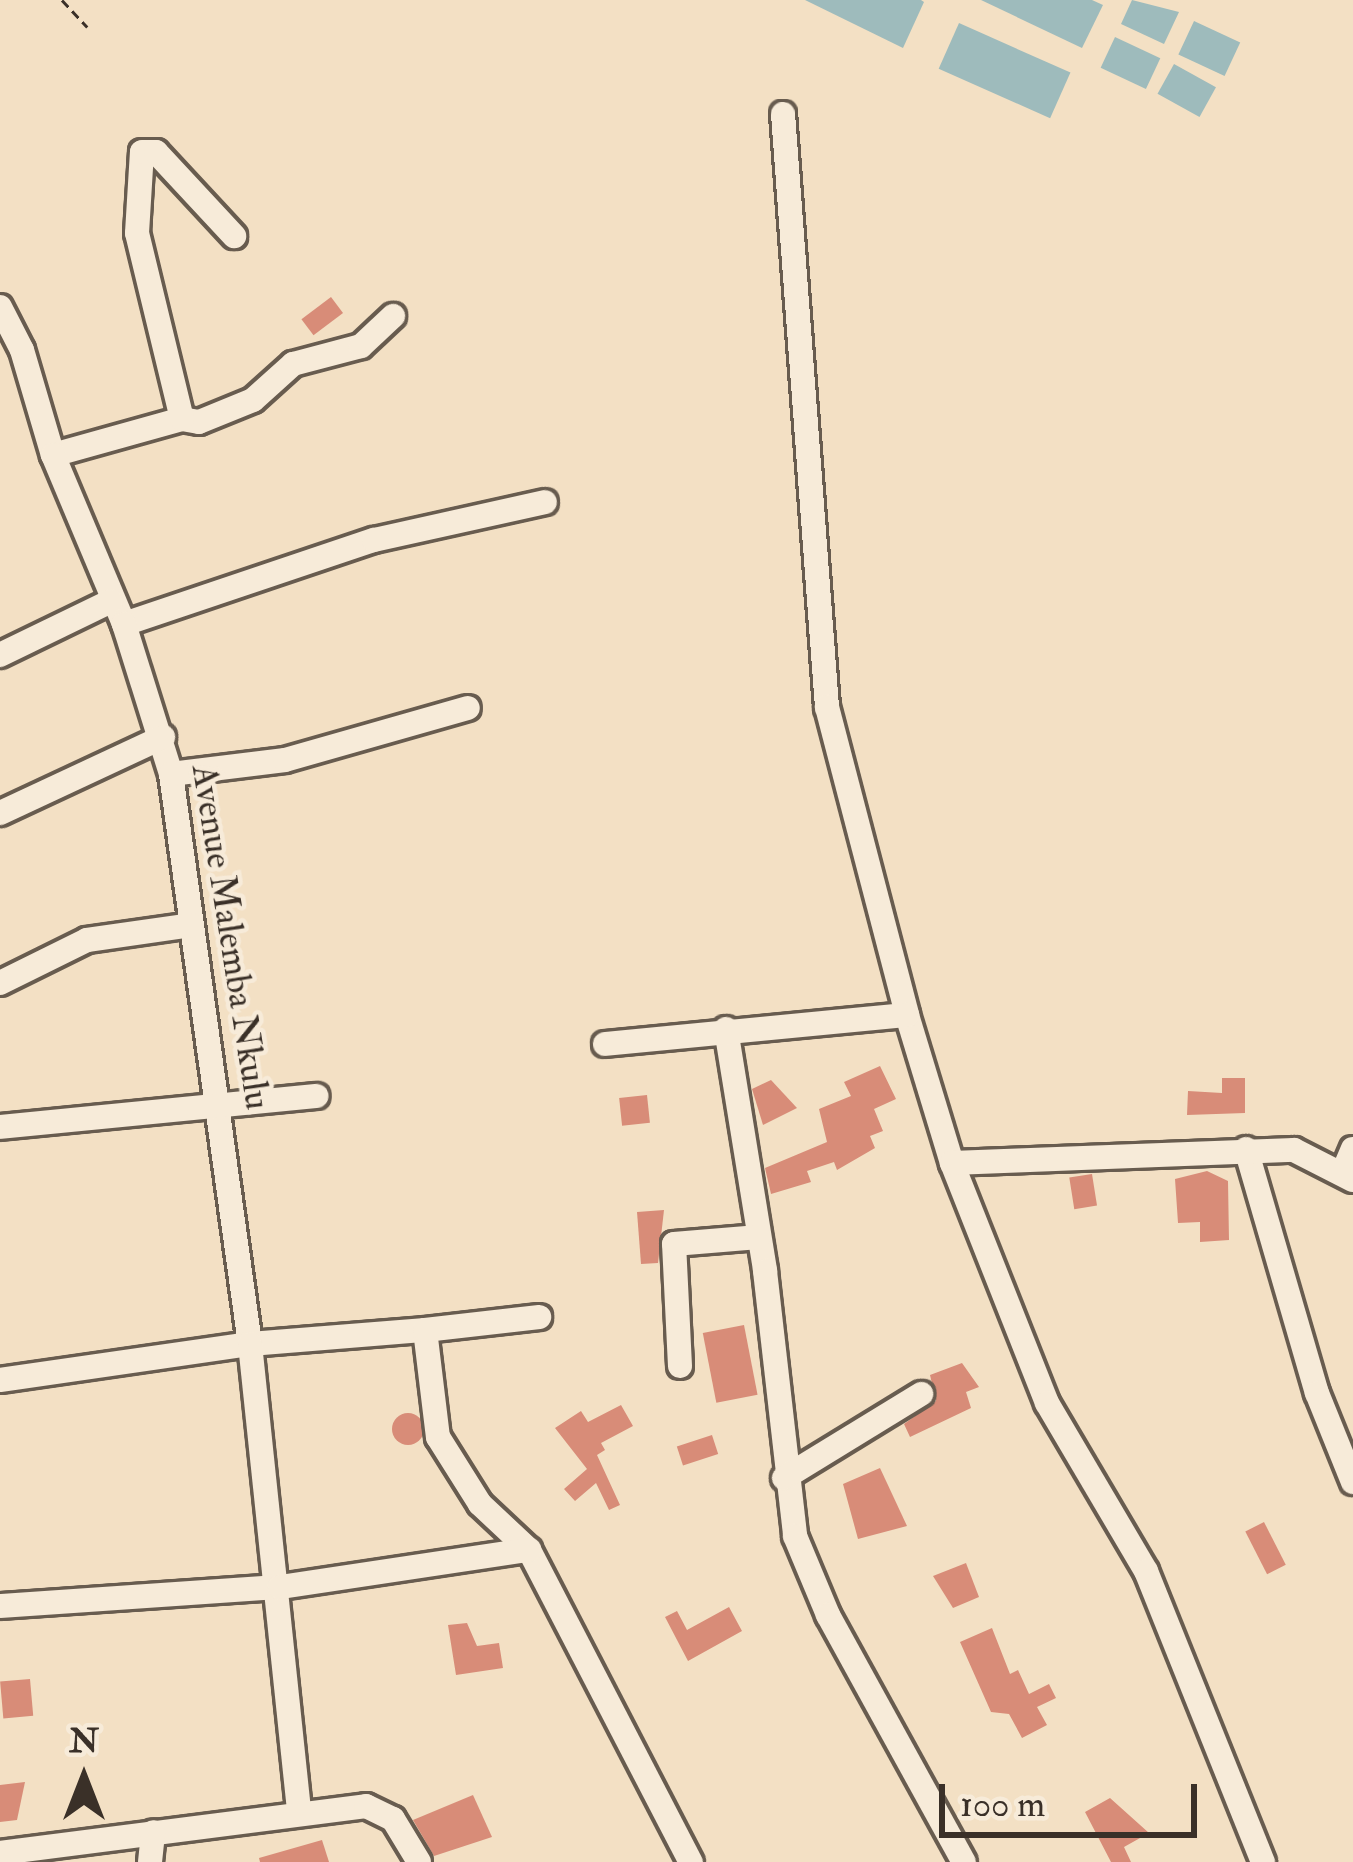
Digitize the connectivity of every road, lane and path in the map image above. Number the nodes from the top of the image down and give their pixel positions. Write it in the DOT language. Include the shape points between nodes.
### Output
graph roads {
  1 [pos="62,0"];
  2 [pos="87,27"];
  3 [pos="783,114"];
  4 [pos="234,236"];
  5 [pos="0,307"];
  6 [pos="393,316"];
  7 [pos="182,419"];
  8 [pos="53,455"];
  9 [pos="545,502"];
  10 [pos="111,601"];
  11 [pos="124,624"];
  12 [pos="0,655"];
  13 [pos="468,708"];
  14 [pos="163,737"];
  15 [pos="170,774"];
  16 [pos="0,813"];
  17 [pos="191,925"];
  18 [pos="0,983"];
  19 [pos="907,1015"];
  20 [pos="726,1029"];
  21 [pos="605,1044"];
  22 [pos="316,1096"];
  23 [pos="220,1105"];
  24 [pos="0,1127"];
  25 [pos="1246,1149"];
  26 [pos="952,1163"];
  27 [pos="1350,1167"];
  28 [pos="759,1237"];
  29 [pos="539,1317"];
  30 [pos="425,1330"];
  31 [pos="250,1344"];
  32 [pos="680,1366"];
  33 [pos="0,1380"];
  34 [pos="921,1394"];
  35 [pos="784,1478"];
  36 [pos="1353,1482"];
  37 [pos="529,1550"];
  38 [pos="280,1587"];
  39 [pos="0,1606"];
  40 [pos="299,1813"];
  41 [pos="153,1832"];
  42 [pos="0,1852"];
  43 [pos="150,1862"];
  44 [pos="419,1862"];
  45 [pos="691,1862"];
  46 [pos="964,1862"];
  47 [pos="1263,1862"];
  1 -- 2 [label="path"];
  3 -- 19 [label="street" via="826,707"];
  4 -- 7 [label="street" via="156,152 142,152 137,232"];
  5 -- 8 [label="street, Avenue Malemba Nkulu" via="22,350"];
  6 -- 7 [label="street" via="361,346 278,372 253,400 199,422"];
  7 -- 8 [label="street"];
  8 -- 10 [label="street, Avenue Malemba Nkulu"];
  9 -- 11 [label="street" via="374,540"];
  10 -- 11 [label="street, Avenue Malemba Nkulu"];
  10 -- 12 [label="street"];
  11 -- 14 [label="street, Avenue Malemba Nkulu"];
  13 -- 15 [label="street" via="285,760"];
  14 -- 15 [label="street, Avenue Malemba Nkulu"];
  14 -- 16 [label="street"];
  15 -- 17 [label="street, Avenue Malemba Nkulu"];
  17 -- 18 [label="street" via="87,940"];
  17 -- 23 [label="street, Avenue Malemba Nkulu"];
  19 -- 20 [label="street"];
  19 -- 26 [label="street"];
  20 -- 21 [label="street"];
  20 -- 28 [label="street"];
  22 -- 23 [label="street"];
  23 -- 24 [label="street"];
  23 -- 31 [label="street, Avenue Malemba Nkulu"];
  25 -- 26 [label="street"];
  25 -- 27 [label="street" via="1294,1150"];
  25 -- 36 [label="street" via="1317,1393"];
  26 -- 47 [label="street" via="1047,1402 1146,1571"];
  28 -- 32 [label="street" via="674,1244"];
  28 -- 35 [label="street"];
  29 -- 30 [label="street"];
  30 -- 31 [label="street"];
  30 -- 37 [label="street" via="438,1437 480,1504"];
  31 -- 33 [label="street"];
  31 -- 38 [label="street, Avenue Malemba Nkulu"];
  34 -- 35 [label="street"];
  35 -- 46 [label="street" via="795,1536 828,1616"];
  37 -- 38 [label="street"];
  37 -- 45 [label="street"];
  38 -- 39 [label="street"];
  38 -- 40 [label="street, Avenue Malemba Nkulu"];
  40 -- 41 [label="street"];
  40 -- 44 [label="street" via="379,1808"];
  41 -- 42 [label="street"];
  41 -- 43 [label="street"];
}
